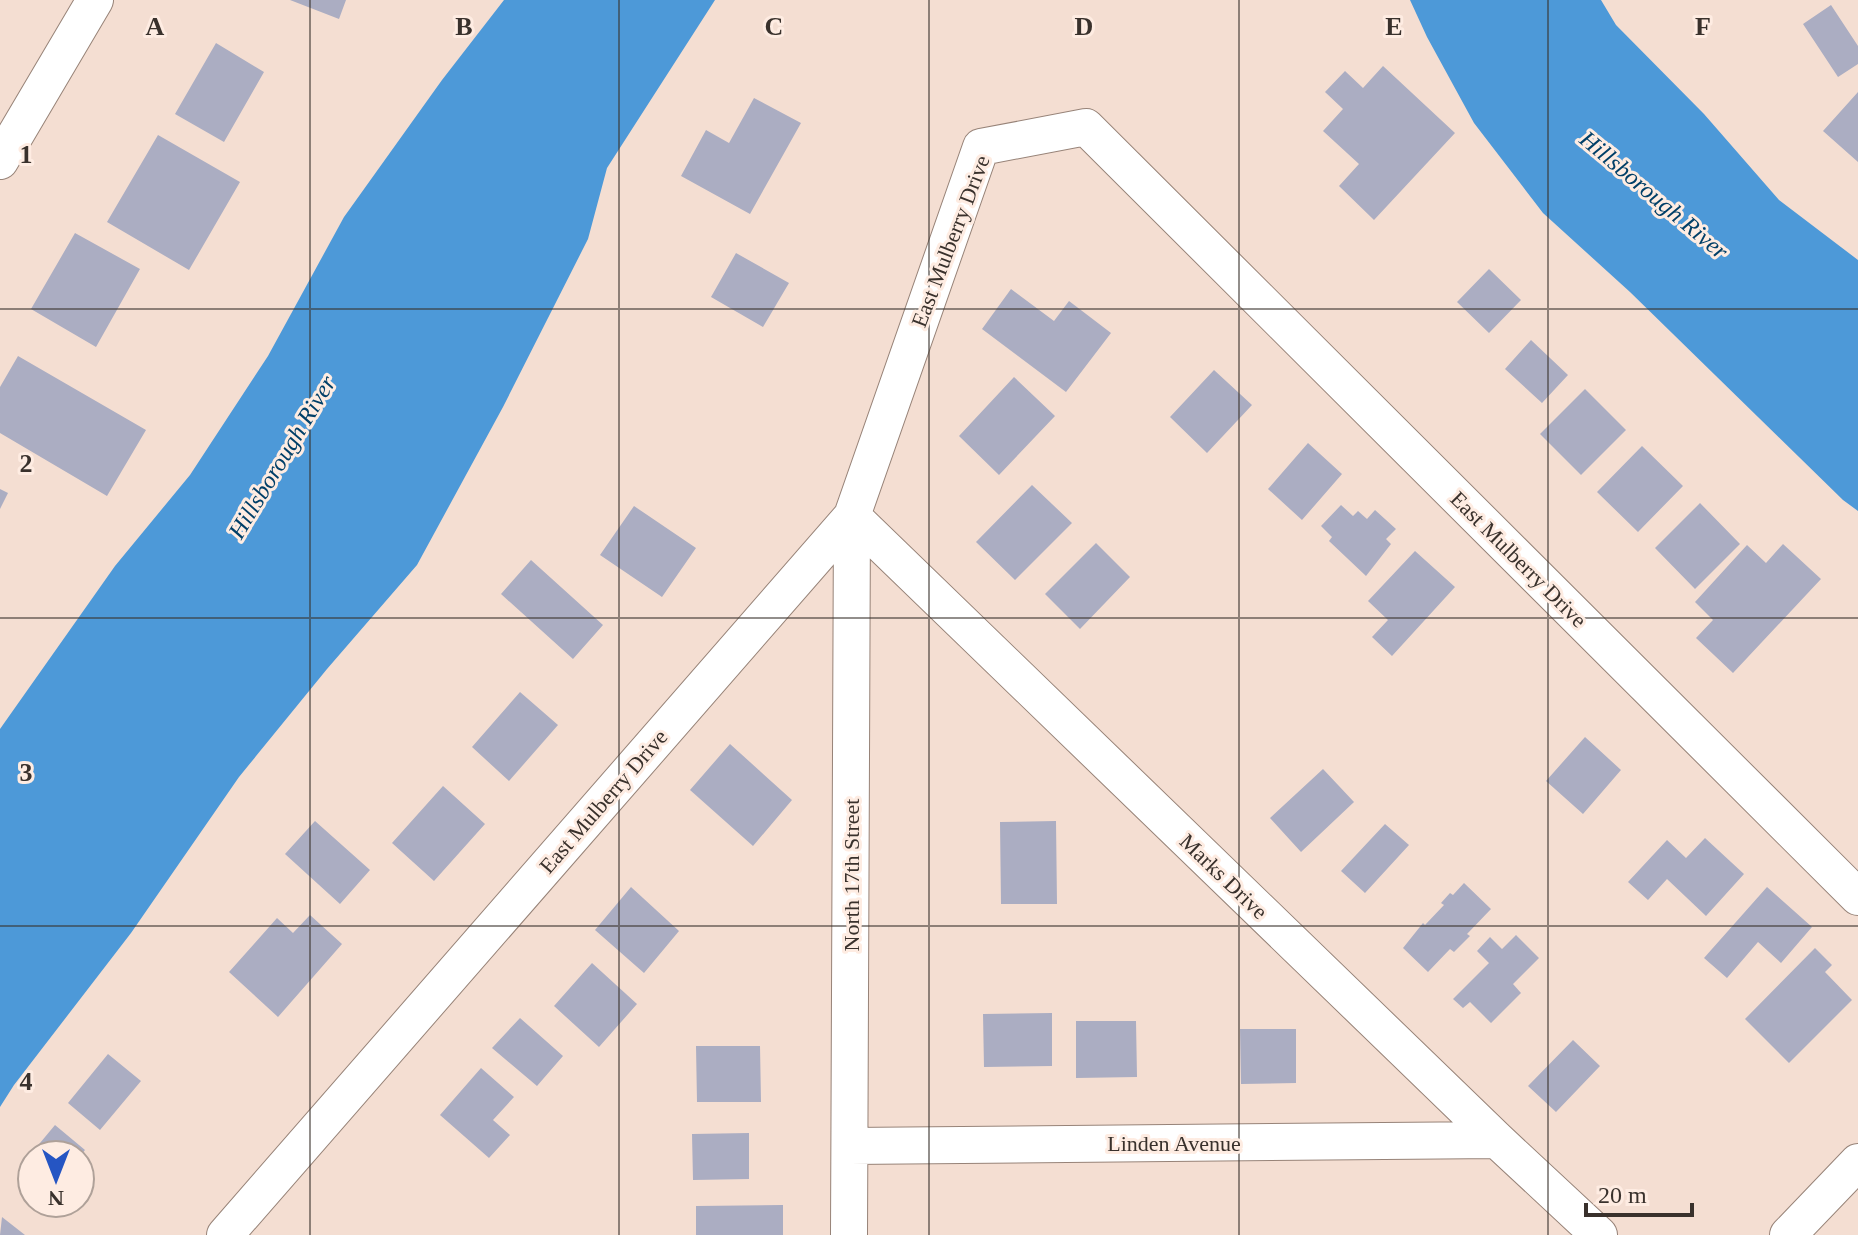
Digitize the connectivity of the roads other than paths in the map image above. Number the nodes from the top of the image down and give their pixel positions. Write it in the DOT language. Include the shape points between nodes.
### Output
graph roads {
  1 [pos="95,0"];
  2 [pos="0,161"];
  3 [pos="852,516"];
  4 [pos="1858,897"];
  5 [pos="1497,1140"];
  6 [pos="850,1146"];
  7 [pos="1858,1162"];
  8 [pos="225,1235"];
  9 [pos="849,1235"];
  10 [pos="1599,1235"];
  11 [pos="1788,1235"];
  1 -- 2 [label="street"];
  3 -- 4 [label="street, East Mulberry Drive" via="981,147 1086,127"];
  3 -- 5 [label="street, Marks Drive"];
  3 -- 6 [label="street, North 17th Street"];
  3 -- 8 [label="street, East Mulberry Drive"];
  5 -- 6 [label="street, Linden Avenue"];
  5 -- 10 [label="street, Marks Drive"];
  6 -- 9 [label="street, North 17th Street"];
  7 -- 11 [label="street"];
}
